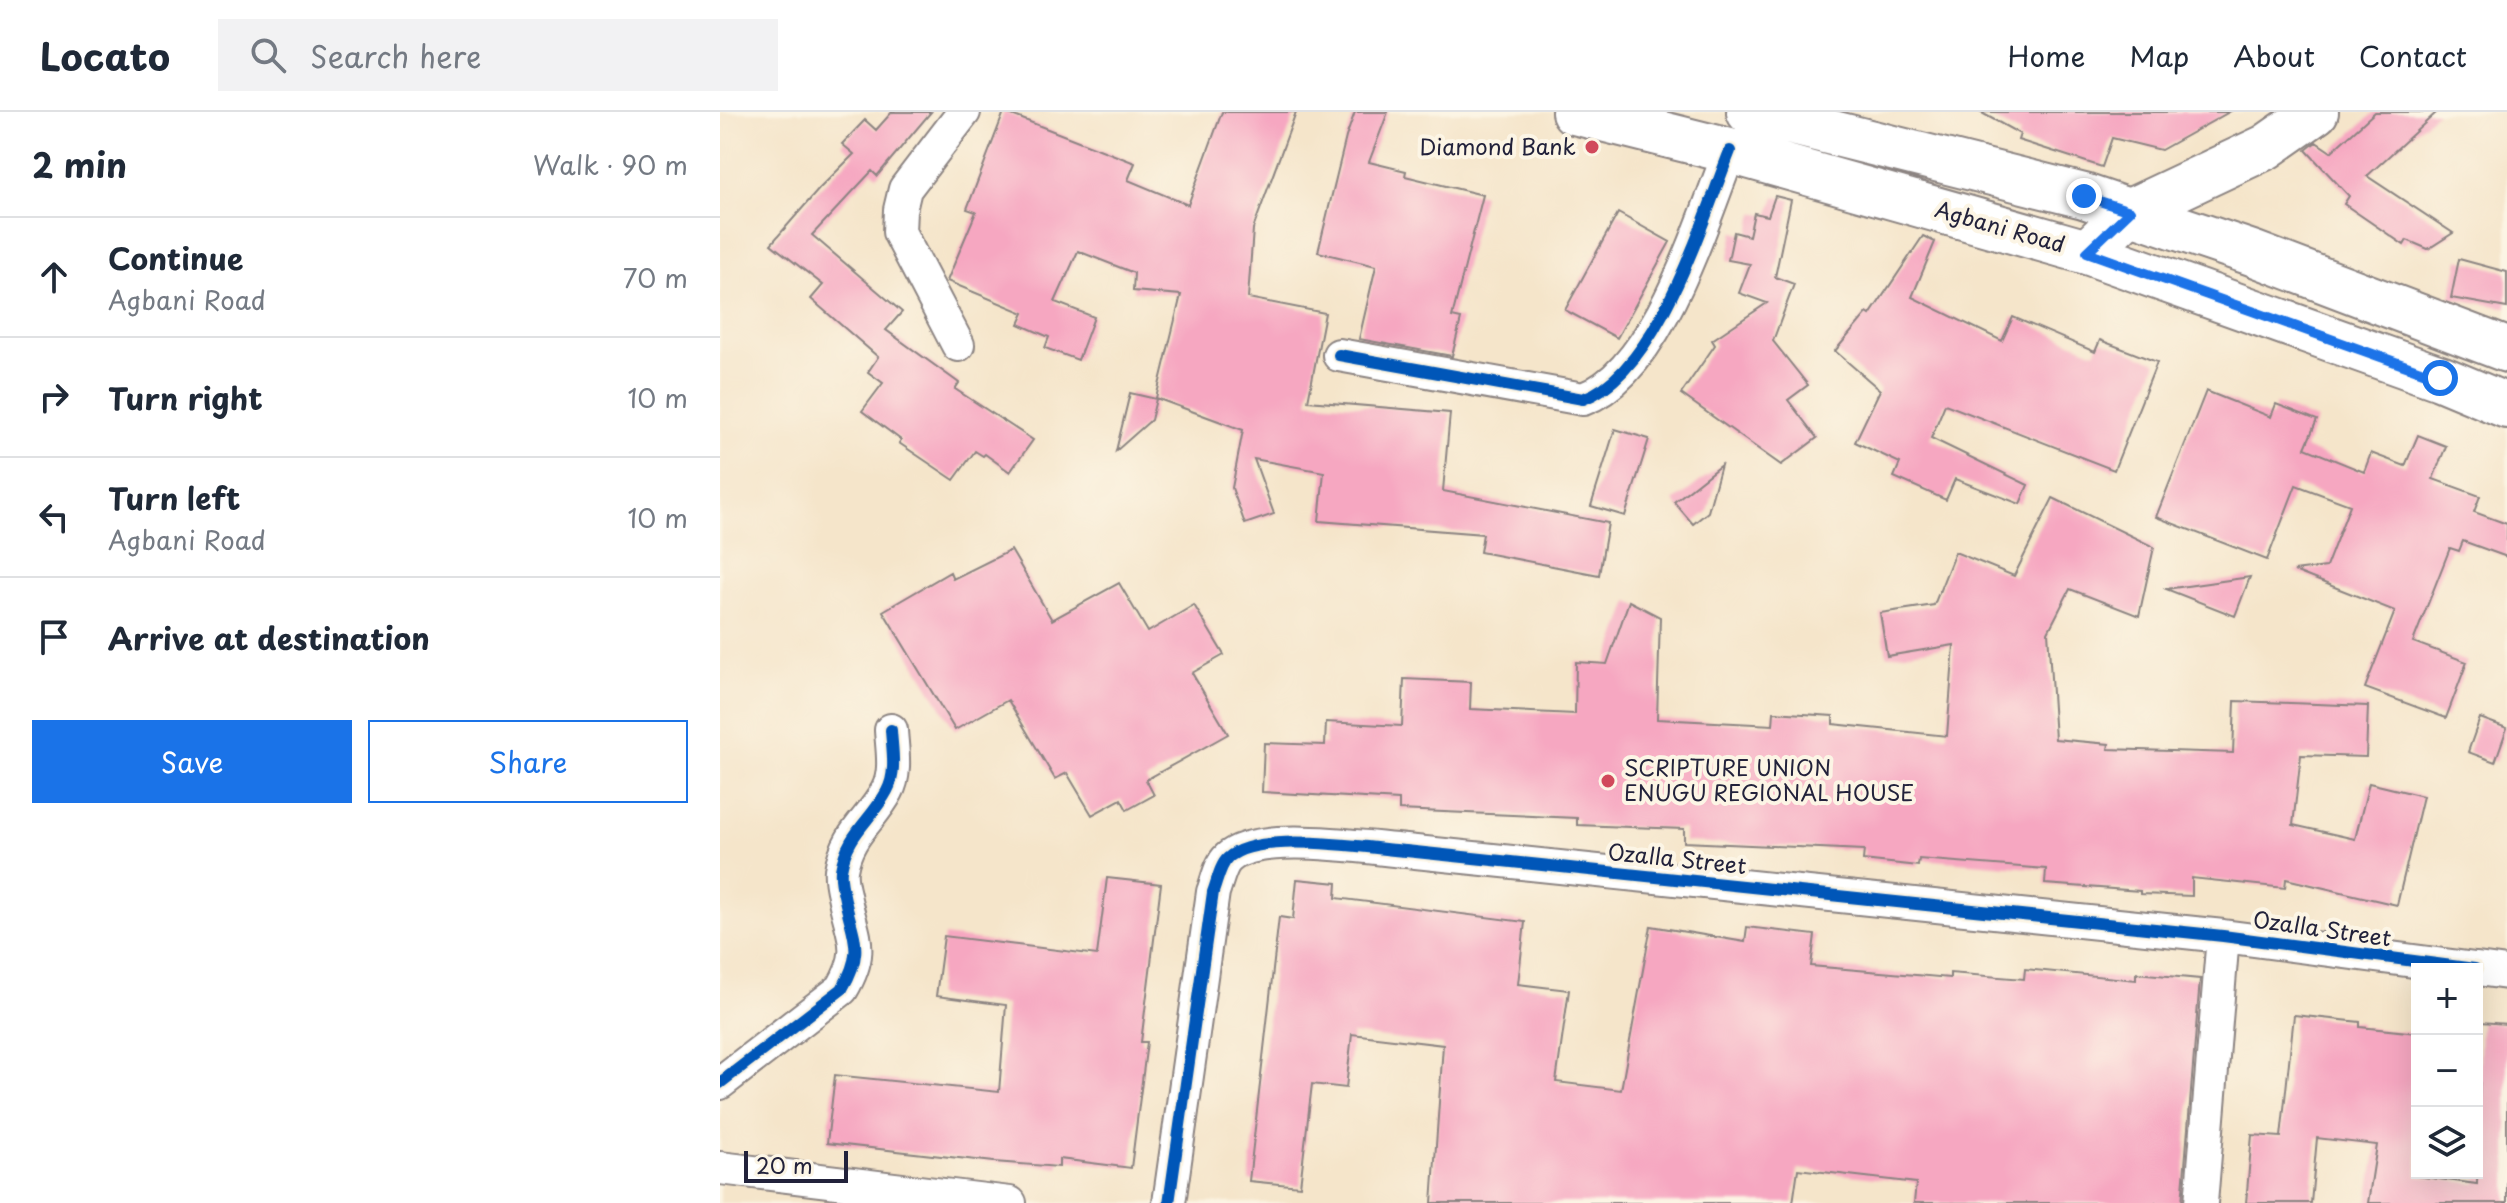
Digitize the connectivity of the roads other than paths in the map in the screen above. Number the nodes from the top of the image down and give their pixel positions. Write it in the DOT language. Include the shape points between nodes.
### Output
graph roads {
  1 [pos="964,112"];
  2 [pos="1574,112"];
  3 [pos="1749,112"];
  4 [pos="2316,112"];
  5 [pos="1682,125"];
  6 [pos="1730,151"];
  7 [pos="2130,211"];
  8 [pos="2087,252"];
  9 [pos="958,345"];
  10 [pos="2507,350"];
  11 [pos="1339,355"];
  12 [pos="2507,406"];
  13 [pos="891,730"];
  14 [pos="2223,936"];
  15 [pos="2430,963"];
  16 [pos="2483,970"];
  17 [pos="2507,973"];
  18 [pos="720,1083"];
  19 [pos="720,1168"];
  20 [pos="1010,1203"];
  21 [pos="1169,1203"];
  22 [pos="2201,1203"];
  1 -- 9 [label="street" via="905,189 899,232"];
  2 -- 5 [label="main road, Agbani Road"];
  3 -- 7 [label="main road"];
  4 -- 7 [label="main road" via="2266,147"];
  5 -- 6 [label="main road, Agbani Road"];
  6 -- 8 [label="main road, Agbani Road"];
  6 -- 11 [label="street" via="1669,302 1644,346 1595,394 1583,399"];
  7 -- 8 [label="main road"];
  7 -- 10 [label="main road"];
  8 -- 12 [label="main road, Agbani Road"];
  13 -- 18 [label="street" via="894,763 889,789 847,844 840,874 857,944 851,975 842,989"];
  14 -- 15 [label="street, Ozalla Street"];
  14 -- 21 [label="street, Ozalla Street" via="1406,851 1291,842 1248,846 1226,859 1213,892"];
  14 -- 22 [label="street"];
  16 -- 17 [label="street, Ozalla Street"];
  19 -- 20 [label="street"];
}
